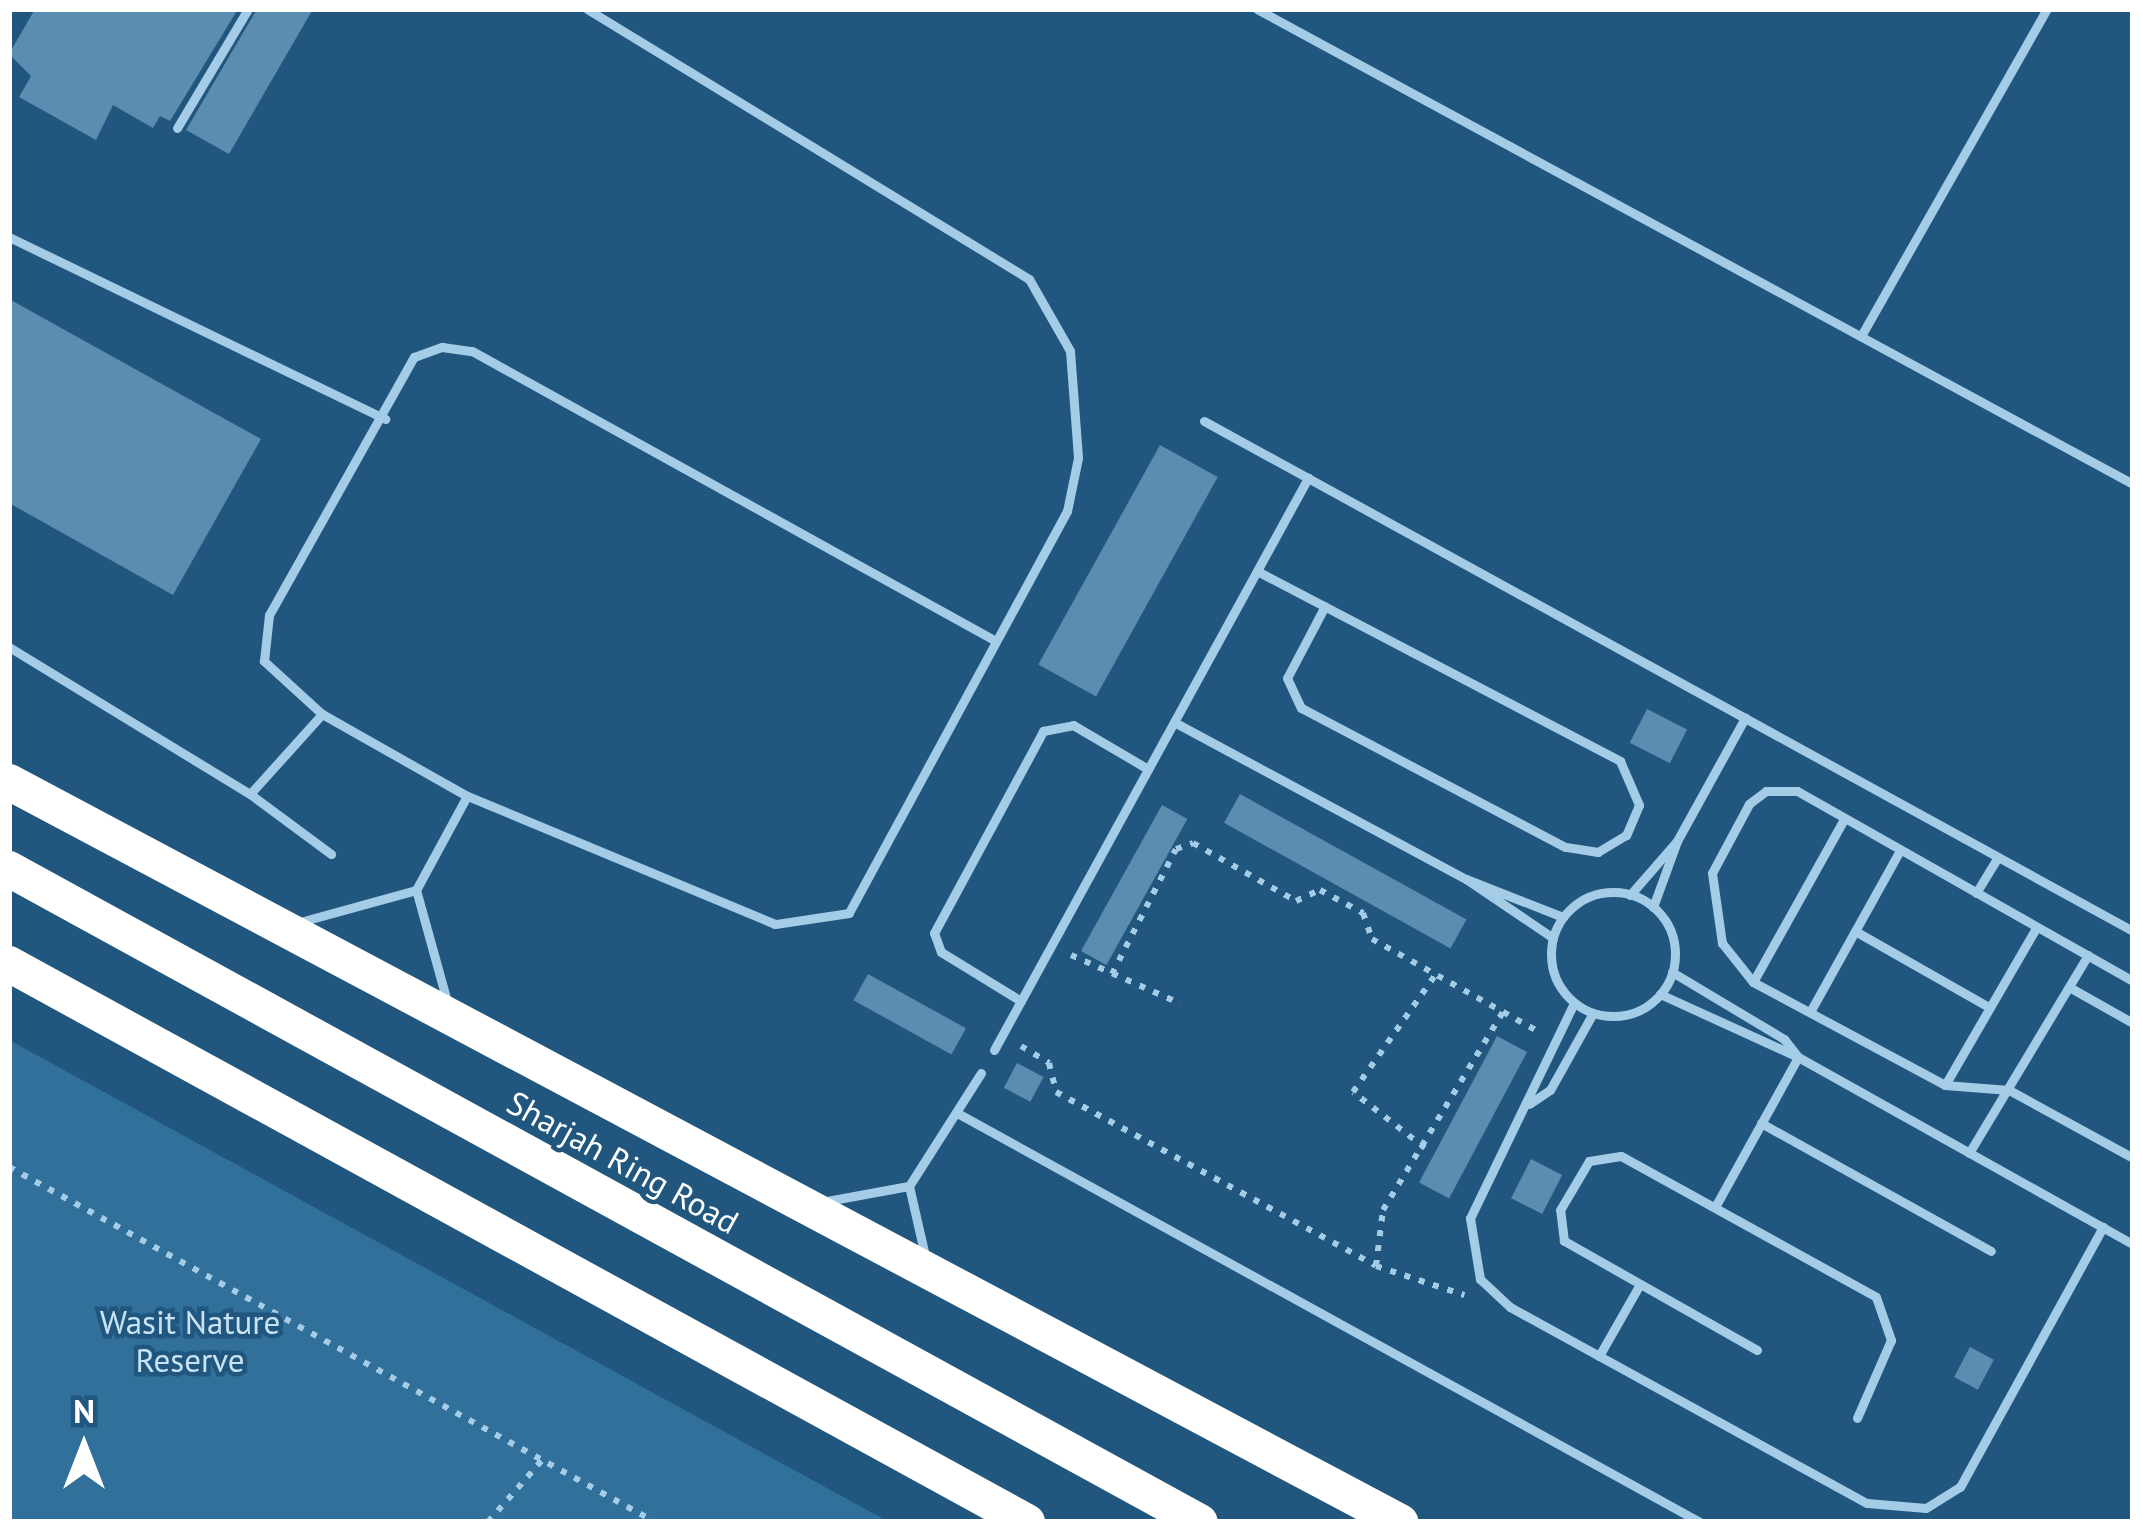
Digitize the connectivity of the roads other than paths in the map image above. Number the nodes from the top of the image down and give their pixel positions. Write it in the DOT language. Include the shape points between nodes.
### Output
graph roads {
  1 [pos="248,9"];
  2 [pos="586,9"];
  3 [pos="1257,9"];
  4 [pos="2047,9"];
  5 [pos="177,128"];
  6 [pos="9,237"];
  7 [pos="1861,336"];
  8 [pos="385,419"];
  9 [pos="1204,422"];
  10 [pos="1308,478"];
  11 [pos="2133,484"];
  12 [pos="1257,571"];
  13 [pos="1324,606"];
  14 [pos="994,640"];
  15 [pos="9,647"];
  16 [pos="322,714"];
  17 [pos="1744,718"];
  18 [pos="1174,722"];
  19 [pos="1148,769"];
  20 [pos="9,782"];
  21 [pos="250,794"];
  22 [pos="467,796"];
  23 [pos="1844,819"];
  24 [pos="1677,841"];
  25 [pos="1900,850"];
  26 [pos="331,854"];
  27 [pos="1998,857"];
  28 [pos="9,869"];
  29 [pos="1466,880"];
  30 [pos="416,890"];
  31 [pos="1976,893"];
  32 [pos="1630,895"];
  33 [pos="1653,907"];
  34 [pos="1563,917"];
  35 [pos="285,926"];
  36 [pos="2036,928"];
  37 [pos="1855,931"];
  38 [pos="2133,931"];
  39 [pos="1553,938"];
  40 [pos="2088,956"];
  41 [pos="9,964"];
  42 [pos="1672,972"];
  43 [pos="2133,981"];
  44 [pos="1754,982"];
  45 [pos="2069,987"];
  46 [pos="1660,994"];
  47 [pos="1021,1001"];
  48 [pos="1574,1003"];
  49 [pos="1989,1007"];
  50 [pos="450,1012"];
  51 [pos="1810,1012"];
  52 [pos="1594,1013"];
  53 [pos="2133,1023"];
  54 [pos="994,1050"];
  55 [pos="1798,1057"];
  56 [pos="981,1073"];
  57 [pos="1945,1085"];
  58 [pos="2008,1090"];
  59 [pos="1529,1104"];
  60 [pos="959,1114"];
  61 [pos="1761,1123"];
  62 [pos="1969,1153"];
  63 [pos="2133,1158"];
  64 [pos="910,1186"];
  65 [pos="810,1203"];
  66 [pos="1715,1207"];
  67 [pos="2103,1227"];
  68 [pos="2133,1244"];
  69 [pos="1990,1251"];
  70 [pos="929,1267"];
  71 [pos="1640,1286"];
  72 [pos="1757,1350"];
  73 [pos="1599,1356"];
  74 [pos="1857,1418"];
  75 [pos="1027,1522"];
  76 [pos="1200,1522"];
  77 [pos="1400,1522"];
  78 [pos="1700,1522"];
  1 -- 5 [label="lane"];
  2 -- 14 [label="lane" via="1007,261 1048,300 1070,351 1075,482"];
  3 -- 7 [label="lane"];
  4 -- 7 [label="lane"];
  6 -- 8 [label="lane"];
  7 -- 11 [label="lane"];
  8 -- 14 [label="lane" via="414,358 442,346 472,352"];
  8 -- 16 [label="lane" via="266,630 264,661"];
  9 -- 10 [label="lane"];
  10 -- 12 [label="lane"];
  10 -- 17 [label="lane"];
  12 -- 13 [label="lane"];
  12 -- 18 [label="lane"];
  13 -- 13 [label="lane" via="1620,761 1640,805 1626,836 1598,852 1565,847 1301,708 1287,678"];
  14 -- 22 [label="lane" via="849,913 775,924"];
  15 -- 21 [label="lane"];
  16 -- 21 [label="lane"];
  16 -- 22 [label="lane"];
  17 -- 24 [label="lane"];
  17 -- 27 [label="lane"];
  18 -- 19 [label="lane"];
  18 -- 29 [label="lane"];
  19 -- 47 [label="lane"];
  19 -- 47 [label="lane" via="1065,723 1043,730 1032,750 934,933 941,952"];
  20 -- 35 [label="highway"];
  21 -- 26 [label="lane"];
  22 -- 30 [label="lane"];
  23 -- 25 [label="lane"];
  23 -- 44 [label="lane"];
  23 -- 44 [label="lane" via="1797,791 1766,791 1714,866 1722,943"];
  24 -- 32 [label="lane"];
  24 -- 33 [label="lane"];
  25 -- 31 [label="lane"];
  25 -- 37 [label="lane"];
  27 -- 31 [label="lane"];
  27 -- 38 [label="lane"];
  28 -- 76 [label="highway, Sharjah Ring Road"];
  29 -- 34 [label="lane"];
  29 -- 39 [label="lane"];
  30 -- 35 [label="lane"];
  30 -- 50 [label="lane"];
  31 -- 36 [label="lane"];
  32 -- 33 [label="lane"];
  32 -- 34 [label="lane" via="1594,896"];
  33 -- 42 [label="lane" via="1672,936"];
  34 -- 39 [label="lane"];
  35 -- 50 [label="highway"];
  36 -- 40 [label="lane"];
  36 -- 49 [label="lane"];
  37 -- 49 [label="lane"];
  37 -- 51 [label="lane"];
  39 -- 48 [label="lane" via="1553,974"];
  40 -- 43 [label="lane"];
  40 -- 45 [label="lane"];
  41 -- 75 [label="highway"];
  42 -- 46 [label="lane"];
  42 -- 55 [label="lane"];
  44 -- 51 [label="lane"];
  45 -- 53 [label="lane"];
  45 -- 58 [label="lane"];
  46 -- 52 [label="lane" via="1630,1014"];
  46 -- 55 [label="lane"];
  47 -- 54 [label="lane"];
  48 -- 52 [label="lane"];
  48 -- 59 [label="lane"];
  49 -- 57 [label="lane"];
  50 -- 65 [label="highway"];
  51 -- 57 [label="lane"];
  52 -- 59 [label="lane" via="1550,1090"];
  55 -- 61 [label="lane"];
  55 -- 62 [label="lane"];
  56 -- 60 [label="lane"];
  57 -- 58 [label="lane"];
  58 -- 62 [label="lane"];
  58 -- 63 [label="lane"];
  59 -- 73 [label="lane" via="1470,1218 1472,1259 1493,1294"];
  60 -- 64 [label="lane"];
  60 -- 78 [label="lane"];
  61 -- 66 [label="lane"];
  61 -- 69 [label="lane"];
  62 -- 67 [label="lane"];
  64 -- 65 [label="lane"];
  64 -- 70 [label="lane"];
  65 -- 70 [label="highway"];
  66 -- 71 [label="lane" via="1621,1156 1589,1161 1560,1210 1559,1231 1572,1249"];
  66 -- 74 [label="lane" via="1885,1309 1888,1356"];
  67 -- 68 [label="lane"];
  67 -- 73 [label="lane" via="1972,1471 1926,1508 1867,1503"];
  70 -- 77 [label="highway"];
  71 -- 72 [label="lane"];
  71 -- 73 [label="lane"];
}
